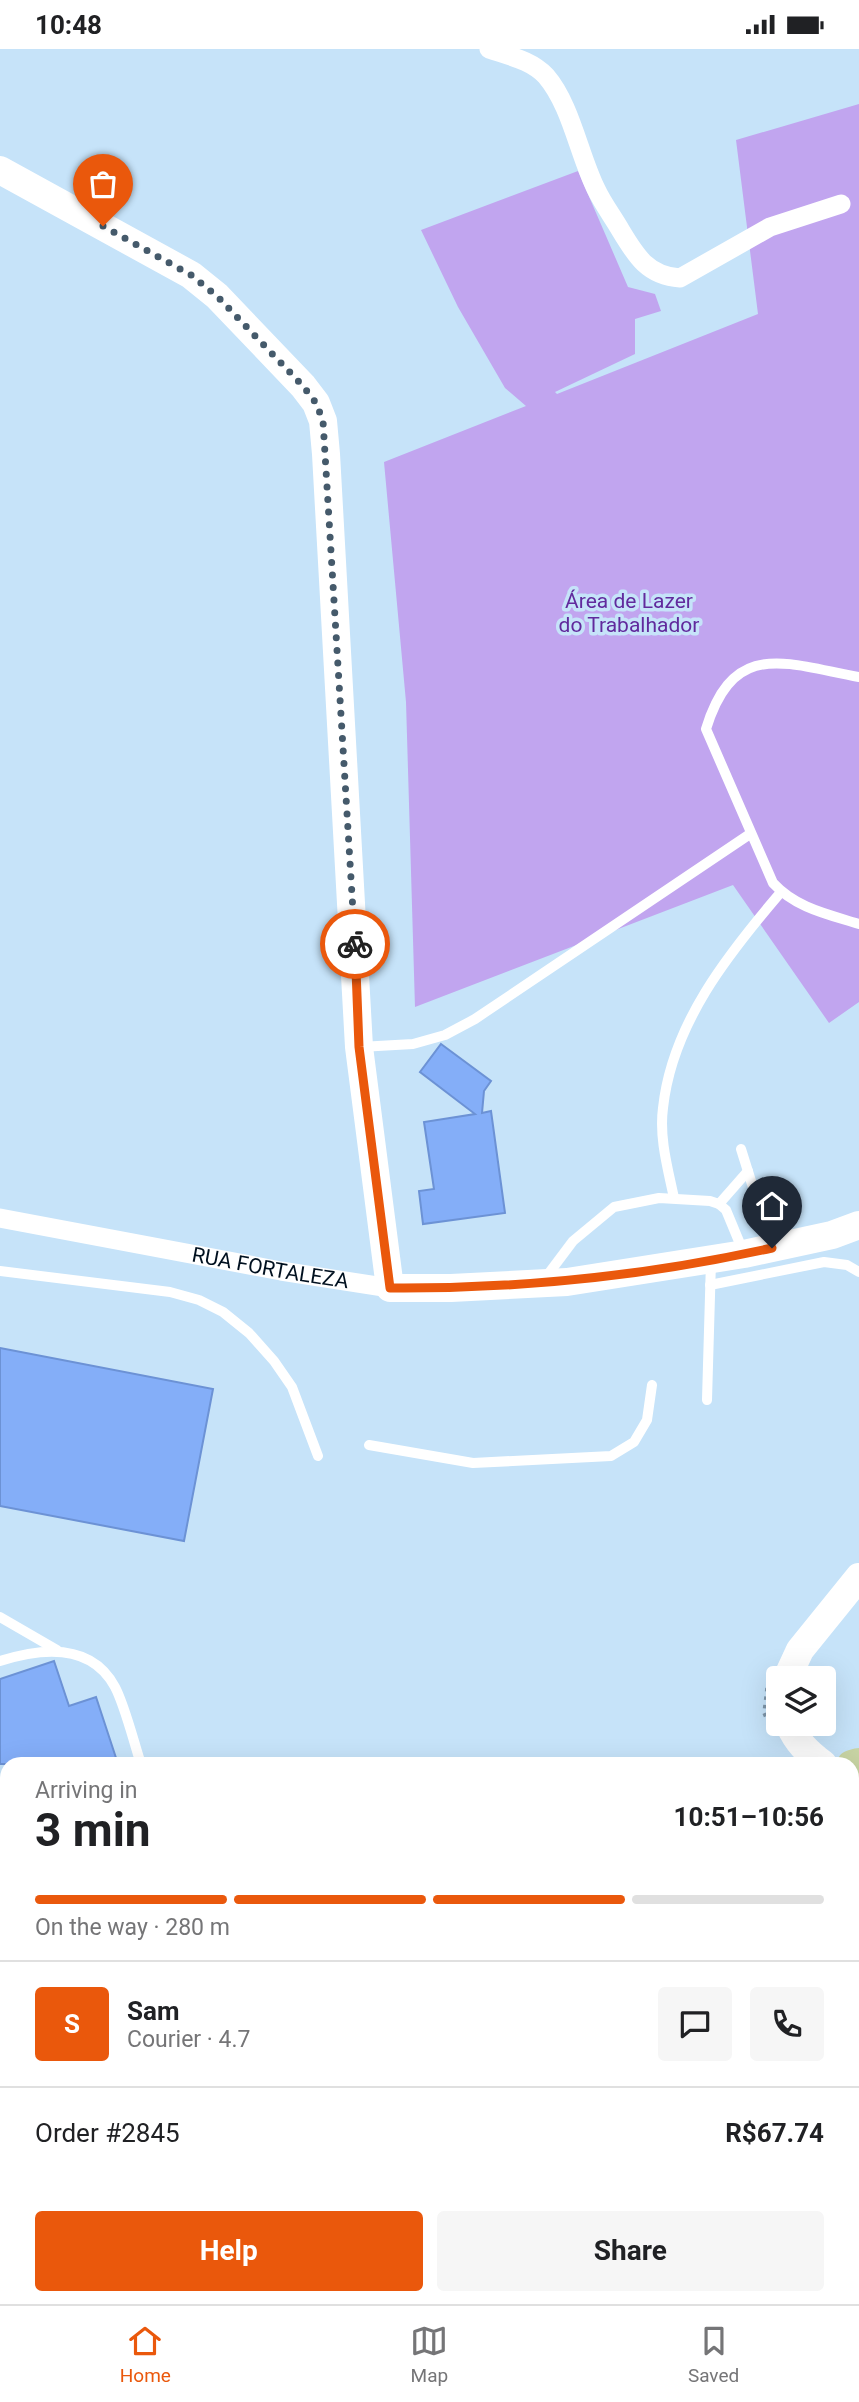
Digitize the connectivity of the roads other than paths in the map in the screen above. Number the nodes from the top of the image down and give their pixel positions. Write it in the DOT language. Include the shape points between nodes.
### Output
graph roads {
  1 [pos="489,49"];
  2 [pos="0,170"];
  3 [pos="841,204"];
  4 [pos="859,677"];
  5 [pos="750,834"];
  6 [pos="781,892"];
  7 [pos="859,924"];
  8 [pos="359,1047"];
  9 [pos="741,1149"];
  10 [pos="748,1171"];
  11 [pos="674,1198"];
  12 [pos="719,1204"];
  13 [pos="0,1218"];
  14 [pos="859,1226"];
  15 [pos="846,1239"];
  16 [pos="772,1248"];
  17 [pos="744,1254"];
  18 [pos="0,1271"];
  19 [pos="710,1272"];
  20 [pos="859,1272"];
  21 [pos="542,1283"];
  22 [pos="390,1288"];
  23 [pos="652,1385"];
  24 [pos="707,1400"];
  25 [pos="369,1445"];
  26 [pos="318,1456"];
  27 [pos="859,1577"];
  28 [pos="0,1617"];
  29 [pos="57,1650"];
  30 [pos="0,1661"];
  31 [pos="793,1666"];
  32 [pos="794,1736"];
  33 [pos="139,1757"];
  34 [pos="814,1757"];
  1 -- 3 [label="street" via="529,62 546,76 559,96 596,190 634,253 665,277 680,278 770,227"];
  2 -- 8 [label="main road" via="191,275 303,386 319,411 326,454"];
  4 -- 5 [label="lane" via="783,663 755,664 737,674 721,696 706,729"];
  5 -- 6 [label="lane"];
  5 -- 8 [label="lane" via="475,1020 413,1044"];
  6 -- 7 [label="lane" via="805,908"];
  6 -- 11 [label="lane" via="693,1009 671,1062 662,1110"];
  8 -- 22 [label="main road"];
  9 -- 10 [label="lane"];
  10 -- 12 [label="lane"];
  10 -- 16 [label="lane"];
  11 -- 12 [label="lane"];
  11 -- 21 [label="lane" via="614,1207 573,1241"];
  12 -- 17 [label="lane" via="726,1210"];
  13 -- 22 [label="street, RUA FORTALEZA"];
  14 -- 15 [label="main road, RUA FORTALEZA"];
  15 -- 16 [label="main road, RUA FORTALEZA"];
  16 -- 17 [label="main road, RUA FORTALEZA"];
  17 -- 19 [label="main road, RUA FORTALEZA"];
  18 -- 26 [label="lane" via="170,1292 223,1312 249,1333 292,1387"];
  19 -- 20 [label="lane" via="824,1262"];
  19 -- 21 [label="main road, RUA FORTALEZA"];
  19 -- 24 [label="lane"];
  21 -- 22 [label="main road, RUA FORTALEZA"];
  23 -- 25 [label="lane" via="647,1420 634,1442 611,1456 473,1463"];
  27 -- 31 [label="main road" via="800,1650"];
  28 -- 29 [label="lane"];
  29 -- 30 [label="lane" via="29,1651"];
  29 -- 33 [label="lane" via="78,1655 99,1668 115,1687"];
  32 -- 34 [label="main road"];
}
